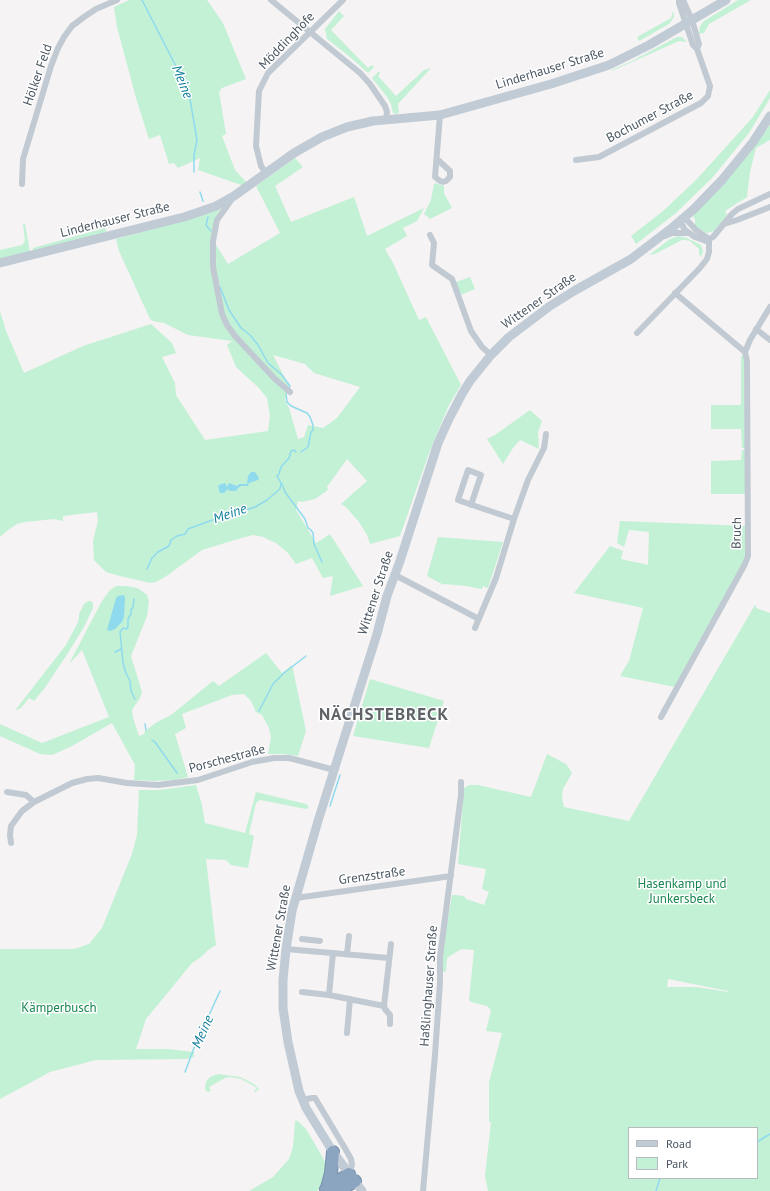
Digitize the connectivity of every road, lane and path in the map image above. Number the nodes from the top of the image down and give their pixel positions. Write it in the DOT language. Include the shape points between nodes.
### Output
graph roads {
  1 [pos="117,0"];
  2 [pos="271,0"];
  3 [pos="342,0"];
  4 [pos="679,0"];
  5 [pos="683,0"];
  6 [pos="726,0"];
  7 [pos="689,22"];
  8 [pos="311,32"];
  9 [pos="440,115"];
  10 [pos="770,116"];
  11 [pos="386,120"];
  12 [pos="437,159"];
  13 [pos="576,160"];
  14 [pos="266,173"];
  15 [pos="22,184"];
  16 [pos="770,194"];
  17 [pos="234,196"];
  18 [pos="770,207"];
  19 [pos="683,218"];
  20 [pos="724,224"];
  21 [pos="689,233"];
  22 [pos="430,235"];
  23 [pos="660,238"];
  24 [pos="709,239"];
  25 [pos="0,263"];
  26 [pos="675,293"];
  27 [pos="770,307"];
  28 [pos="756,329"];
  29 [pos="637,333"];
  30 [pos="770,340"];
  31 [pos="745,352"];
  32 [pos="491,355"];
  33 [pos="290,392"];
  34 [pos="546,434"];
  35 [pos="471,505"];
  36 [pos="514,519"];
  37 [pos="395,575"];
  38 [pos="479,619"];
  39 [pos="475,628"];
  40 [pos="661,717"];
  41 [pos="334,770"];
  42 [pos="460,782"];
  43 [pos="7,792"];
  44 [pos="34,802"];
  45 [pos="11,843"];
  46 [pos="451,876"];
  47 [pos="296,898"];
  48 [pos="349,936"];
  49 [pos="302,939"];
  50 [pos="391,944"];
  51 [pos="286,949"];
  52 [pos="313,951"];
  53 [pos="333,953"];
  54 [pos="347,954"];
  55 [pos="389,958"];
  56 [pos="302,992"];
  57 [pos="329,995"];
  58 [pos="350,1000"];
  59 [pos="384,1006"];
  60 [pos="390,1024"];
  61 [pos="347,1033"];
  62 [pos="303,1100"];
  63 [pos="333,1152"];
  64 [pos="355,1182"];
  65 [pos="329,1190"];
  66 [pos="423,1191"];
  1 -- 15 [label="street, Hölker Feld" via="96,9 72,26 58,48 22,159"];
  2 -- 8 [label="street"];
  3 -- 8 [label="street, Möddinghofe"];
  4 -- 7 [label="street" via="678,3"];
  5 -- 7 [label="street"];
  6 -- 7 [label="main road, Linderhauser Straße"];
  7 -- 9 [label="main road, Linderhauser Straße" via="609,65"];
  7 -- 13 [label="street, Bochumer Straße" via="693,45 697,49 710,86 708,96 599,157"];
  8 -- 11 [label="street" via="370,84 385,106"];
  8 -- 14 [label="street, Möddinghofe" via="268,73 259,91 256,146 261,166"];
  9 -- 11 [label="main road, Linderhauser Straße"];
  9 -- 12 [label="street"];
  10 -- 19 [label="main road, Wittener Straße" via="734,167"];
  11 -- 14 [label="main road, Linderhauser Straße" via="359,124 322,137"];
  14 -- 17 [label="main road, Linderhauser Straße"];
  16 -- 20 [label="street" via="738,209"];
  17 -- 25 [label="main road, Linderhauser Straße" via="199,212"];
  17 -- 33 [label="street, Linderhauser Straße" via="216,220 214,234 213,267 222,314 234,336"];
  18 -- 20 [label="street"];
  19 -- 21 [label="street" via="682,227"];
  19 -- 23 [label="main road, Wittener Straße"];
  19 -- 24 [label="street"];
  20 -- 24 [label="street"];
  21 -- 23 [label="street, Wittener Straße" via="672,233"];
  21 -- 24 [label="street, Wittener Straße" via="703,241"];
  22 -- 32 [label="street" via="434,243 432,265 452,279 471,331"];
  23 -- 32 [label="main road, Wittener Straße" via="631,258 558,300 509,337"];
  24 -- 26 [label="street" via="707,259"];
  26 -- 29 [label="street"];
  26 -- 31 [label="street"];
  27 -- 28 [label="street"];
  28 -- 30 [label="street"];
  28 -- 31 [label="street"];
  31 -- 40 [label="street, Bruch" via="748,556"];
  32 -- 37 [label="main road, Wittener Straße" via="470,381 438,443"];
  34 -- 36 [label="street" via="544,448 528,480"];
  35 -- 35 [label="street" via="458,500 468,470 481,475"];
  35 -- 36 [label="street"];
  36 -- 38 [label="street" via="496,578"];
  37 -- 38 [label="street"];
  37 -- 41 [label="main road, Wittener Straße"];
  38 -- 39 [label="street"];
  41 -- 44 [label="street, Porschestraße" via="289,758 274,758 252,762 198,780 158,785 87,779 72,783"];
  41 -- 47 [label="main road, Wittener Straße"];
  42 -- 46 [label="street, Haßlinghauser Straße" via="461,795"];
  43 -- 44 [label="street" via="26,795"];
  44 -- 45 [label="street, Porschestraße" via="13,822"];
  46 -- 47 [label="street, Grenzstraße"];
  46 -- 66 [label="street, Haßlinghauser Straße" via="440,957 435,1056"];
  47 -- 51 [label="main road, Wittener Straße"];
  48 -- 54 [label="street"];
  49 -- 52 [label="street" via="317,941"];
  50 -- 55 [label="street"];
  51 -- 52 [label="street"];
  51 -- 62 [label="main road, Wittener Straße" via="282,999 290,1052"];
  52 -- 53 [label="street"];
  53 -- 54 [label="street"];
  53 -- 57 [label="street"];
  54 -- 55 [label="street"];
  55 -- 59 [label="street"];
  56 -- 57 [label="street"];
  57 -- 58 [label="street"];
  58 -- 59 [label="street"];
  58 -- 61 [label="street"];
  59 -- 60 [label="street" via="390,1015"];
  62 -- 63 [label="main road, Wittener Straße"];
  62 -- 64 [label="street" via="315,1098 348,1155"];
  63 -- 64 [label="main road, Wittener Straße"];
  63 -- 65 [label="highway"];
  64 -- 65 [label="highway"];
}
